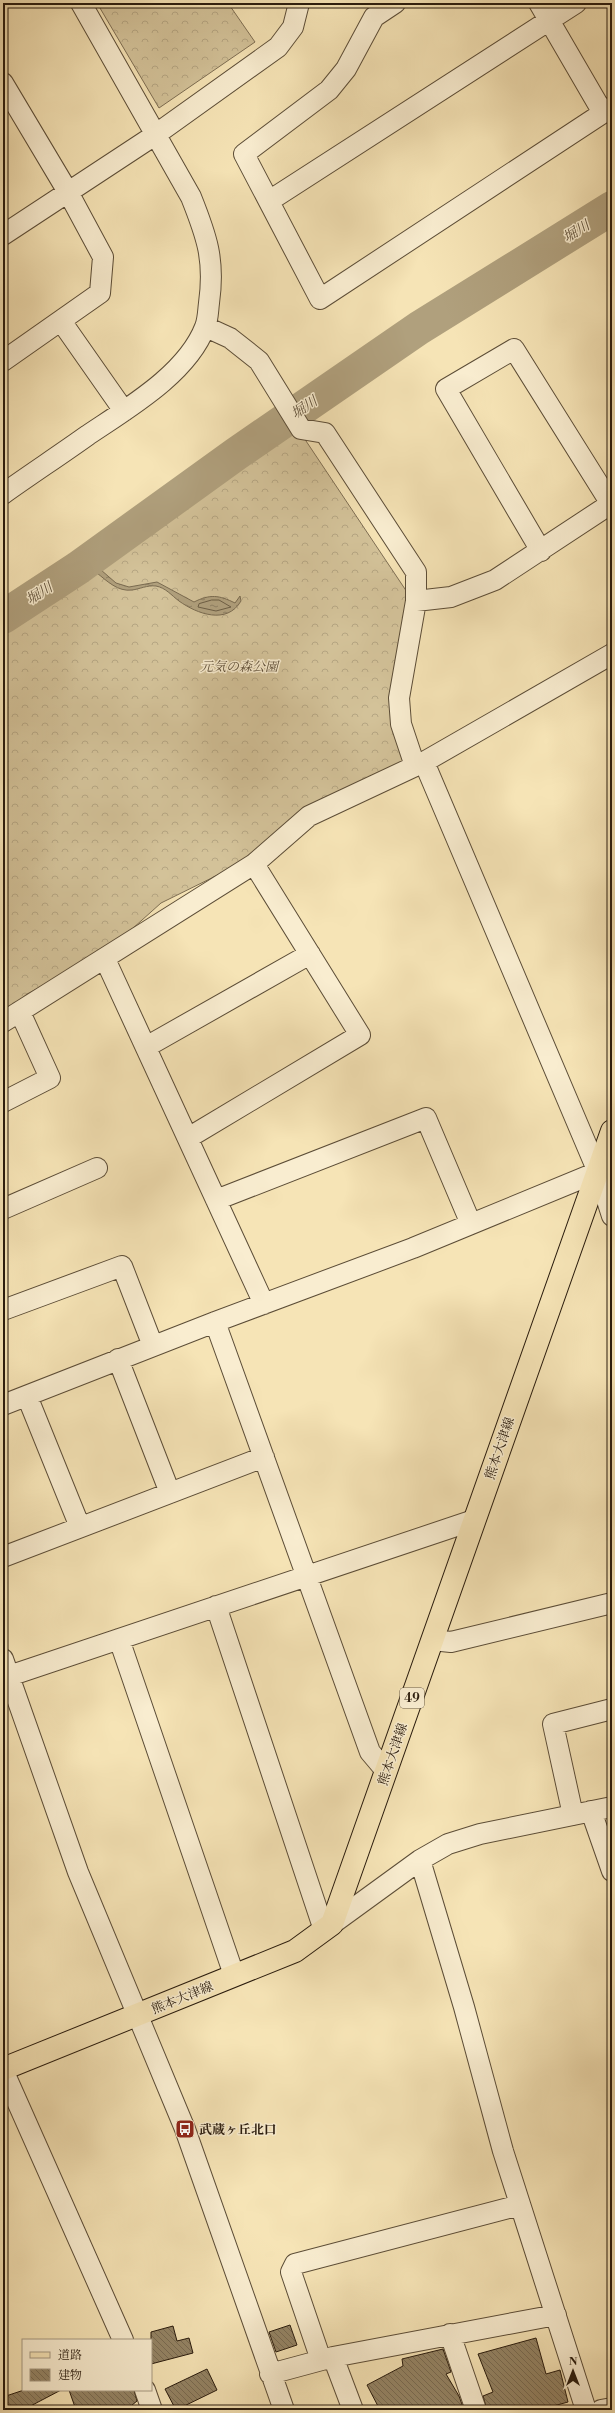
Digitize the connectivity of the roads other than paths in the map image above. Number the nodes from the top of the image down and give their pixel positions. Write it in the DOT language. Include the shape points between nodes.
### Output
graph roads {
  1 [pos="81,3"];
  2 [pos="299,3"];
  3 [pos="395,3"];
  4 [pos="539,3"];
  5 [pos="576,3"];
  6 [pos="549,20"];
  7 [pos="3,83"];
  8 [pos="9,106"];
  9 [pos="607,110"];
  10 [pos="155,135"];
  11 [pos="68,192"];
  12 [pos="269,201"];
  13 [pos="3,235"];
  14 [pos="61,321"];
  15 [pos="206,327"];
  16 [pos="3,361"];
  17 [pos="124,411"];
  18 [pos="3,494"];
  19 [pos="611,503"];
  20 [pos="541,551"];
  21 [pos="416,601"];
  22 [pos="612,654"];
  23 [pos="420,764"];
  24 [pos="254,864"];
  25 [pos="310,954"];
  26 [pos="105,958"];
  27 [pos="20,1012"];
  28 [pos="3,1022"];
  29 [pos="146,1048"];
  30 [pos="3,1102"];
  31 [pos="612,1131"];
  32 [pos="188,1138"];
  33 [pos="97,1168"];
  34 [pos="605,1169"];
  35 [pos="216,1200"];
  36 [pos="3,1209"];
  37 [pos="612,1216"];
  38 [pos="471,1224"];
  39 [pos="264,1304"];
  40 [pos="3,1310"];
  41 [pos="215,1322"];
  42 [pos="153,1346"];
  43 [pos="118,1359"];
  44 [pos="27,1396"];
  45 [pos="3,1405"];
  46 [pos="264,1457"];
  47 [pos="170,1493"];
  48 [pos="474,1520"];
  49 [pos="80,1527"];
  50 [pos="3,1557"];
  51 [pos="307,1575"];
  52 [pos="612,1603"];
  53 [pos="216,1606"];
  54 [pos="119,1639"];
  55 [pos="432,1640"];
  56 [pos="6,1667"];
  57 [pos="612,1709"];
  58 [pos="386,1771"];
  59 [pos="612,1807"];
  60 [pos="582,1813"];
  61 [pos="420,1860"];
  62 [pos="612,1871"];
  63 [pos="328,1927"];
  64 [pos="234,1975"];
  65 [pos="138,2014"];
  66 [pos="3,2070"];
  67 [pos="520,2205"];
  68 [pos="556,2315"];
  69 [pos="450,2334"];
  70 [pos="123,2339"];
  71 [pos="327,2358"];
  72 [pos="270,2374"];
  73 [pos="145,2391"];
  74 [pos="612,2408"];
  75 [pos="152,2410"];
  76 [pos="284,2410"];
  77 [pos="353,2410"];
  78 [pos="476,2410"];
  79 [pos="586,2410"];
  80 [pos="601,2410"];
  1 -- 10 [label="street"];
  2 -- 10 [label="street" via="293,27 278,47"];
  3 -- 12 [label="street" via="374,17 346,69 329,90 244,154"];
  4 -- 6 [label="street"];
  5 -- 6 [label="street"];
  6 -- 9 [label="street"];
  6 -- 12 [label="street"];
  7 -- 8 [label="street"];
  8 -- 11 [label="street"];
  9 -- 12 [label="street" via="320,299"];
  10 -- 11 [label="street"];
  10 -- 15 [label="street" via="191,197 204,230 211,257 211,289"];
  11 -- 13 [label="street"];
  11 -- 14 [label="street" via="103,257 100,294"];
  14 -- 16 [label="street"];
  14 -- 17 [label="street"];
  15 -- 17 [label="street" via="191,352 169,377"];
  15 -- 21 [label="street" via="230,338 259,361 300,429 326,433 416,572"];
  17 -- 18 [label="street"];
  19 -- 20 [label="street"];
  19 -- 20 [label="street" via="514,349 446,389"];
  20 -- 21 [label="street" via="495,580 451,597"];
  21 -- 23 [label="street" via="400,698 401,724"];
  22 -- 23 [label="street"];
  23 -- 24 [label="street" via="309,816"];
  23 -- 34 [label="street"];
  24 -- 25 [label="street"];
  24 -- 26 [label="street"];
  25 -- 29 [label="street"];
  25 -- 32 [label="street" via="360,1035"];
  26 -- 27 [label="street"];
  26 -- 29 [label="street"];
  27 -- 28 [label="street"];
  27 -- 30 [label="street" via="50,1078"];
  29 -- 32 [label="street"];
  31 -- 34 [label="main road, 熊本大津線 / 49"];
  32 -- 35 [label="street"];
  33 -- 36 [label="street"];
  34 -- 37 [label="street"];
  34 -- 38 [label="street"];
  34 -- 48 [label="main road, 熊本大津線 / 49"];
  35 -- 38 [label="street" via="426,1118"];
  35 -- 39 [label="street"];
  38 -- 39 [label="street"];
  39 -- 41 [label="street"];
  40 -- 42 [label="street" via="122,1266"];
  41 -- 42 [label="street"];
  41 -- 46 [label="street"];
  42 -- 43 [label="street"];
  43 -- 44 [label="street"];
  43 -- 47 [label="street"];
  44 -- 45 [label="street"];
  44 -- 49 [label="street"];
  46 -- 47 [label="street"];
  46 -- 51 [label="street"];
  47 -- 49 [label="street"];
  48 -- 51 [label="street"];
  48 -- 55 [label="main road, 熊本大津線 / 49"];
  49 -- 50 [label="street"];
  51 -- 53 [label="street"];
  51 -- 58 [label="street" via="370,1752"];
  52 -- 55 [label="street" via="451,1642"];
  53 -- 54 [label="street"];
  53 -- 63 [label="street"];
  54 -- 56 [label="street"];
  54 -- 64 [label="street"];
  55 -- 58 [label="main road, 熊本大津線 / 49"];
  56 -- 65 [label="street" via="78,1872"];
  57 -- 60 [label="street" via="553,1724"];
  58 -- 63 [label="main road, 熊本大津線 / 49"];
  59 -- 60 [label="street"];
  60 -- 61 [label="street" via="480,1834 448,1844"];
  60 -- 62 [label="street"];
  61 -- 63 [label="street"];
  61 -- 67 [label="street"];
  63 -- 64 [label="main road, 熊本大津線" via="295,1951"];
  64 -- 65 [label="main road, 熊本大津線"];
  65 -- 66 [label="main road, 熊本大津線"];
  65 -- 72 [label="street" via="185,2129"];
  66 -- 70 [label="street"];
  67 -- 68 [label="street"];
  67 -- 71 [label="street" via="295,2264 291,2272"];
  68 -- 69 [label="street"];
  68 -- 79 [label="street"];
  69 -- 71 [label="street"];
  69 -- 78 [label="street"];
  71 -- 72 [label="street"];
  71 -- 77 [label="street"];
  72 -- 76 [label="street"];
  73 -- 75 [label="street"];
  74 -- 80 [label="street"];
}
